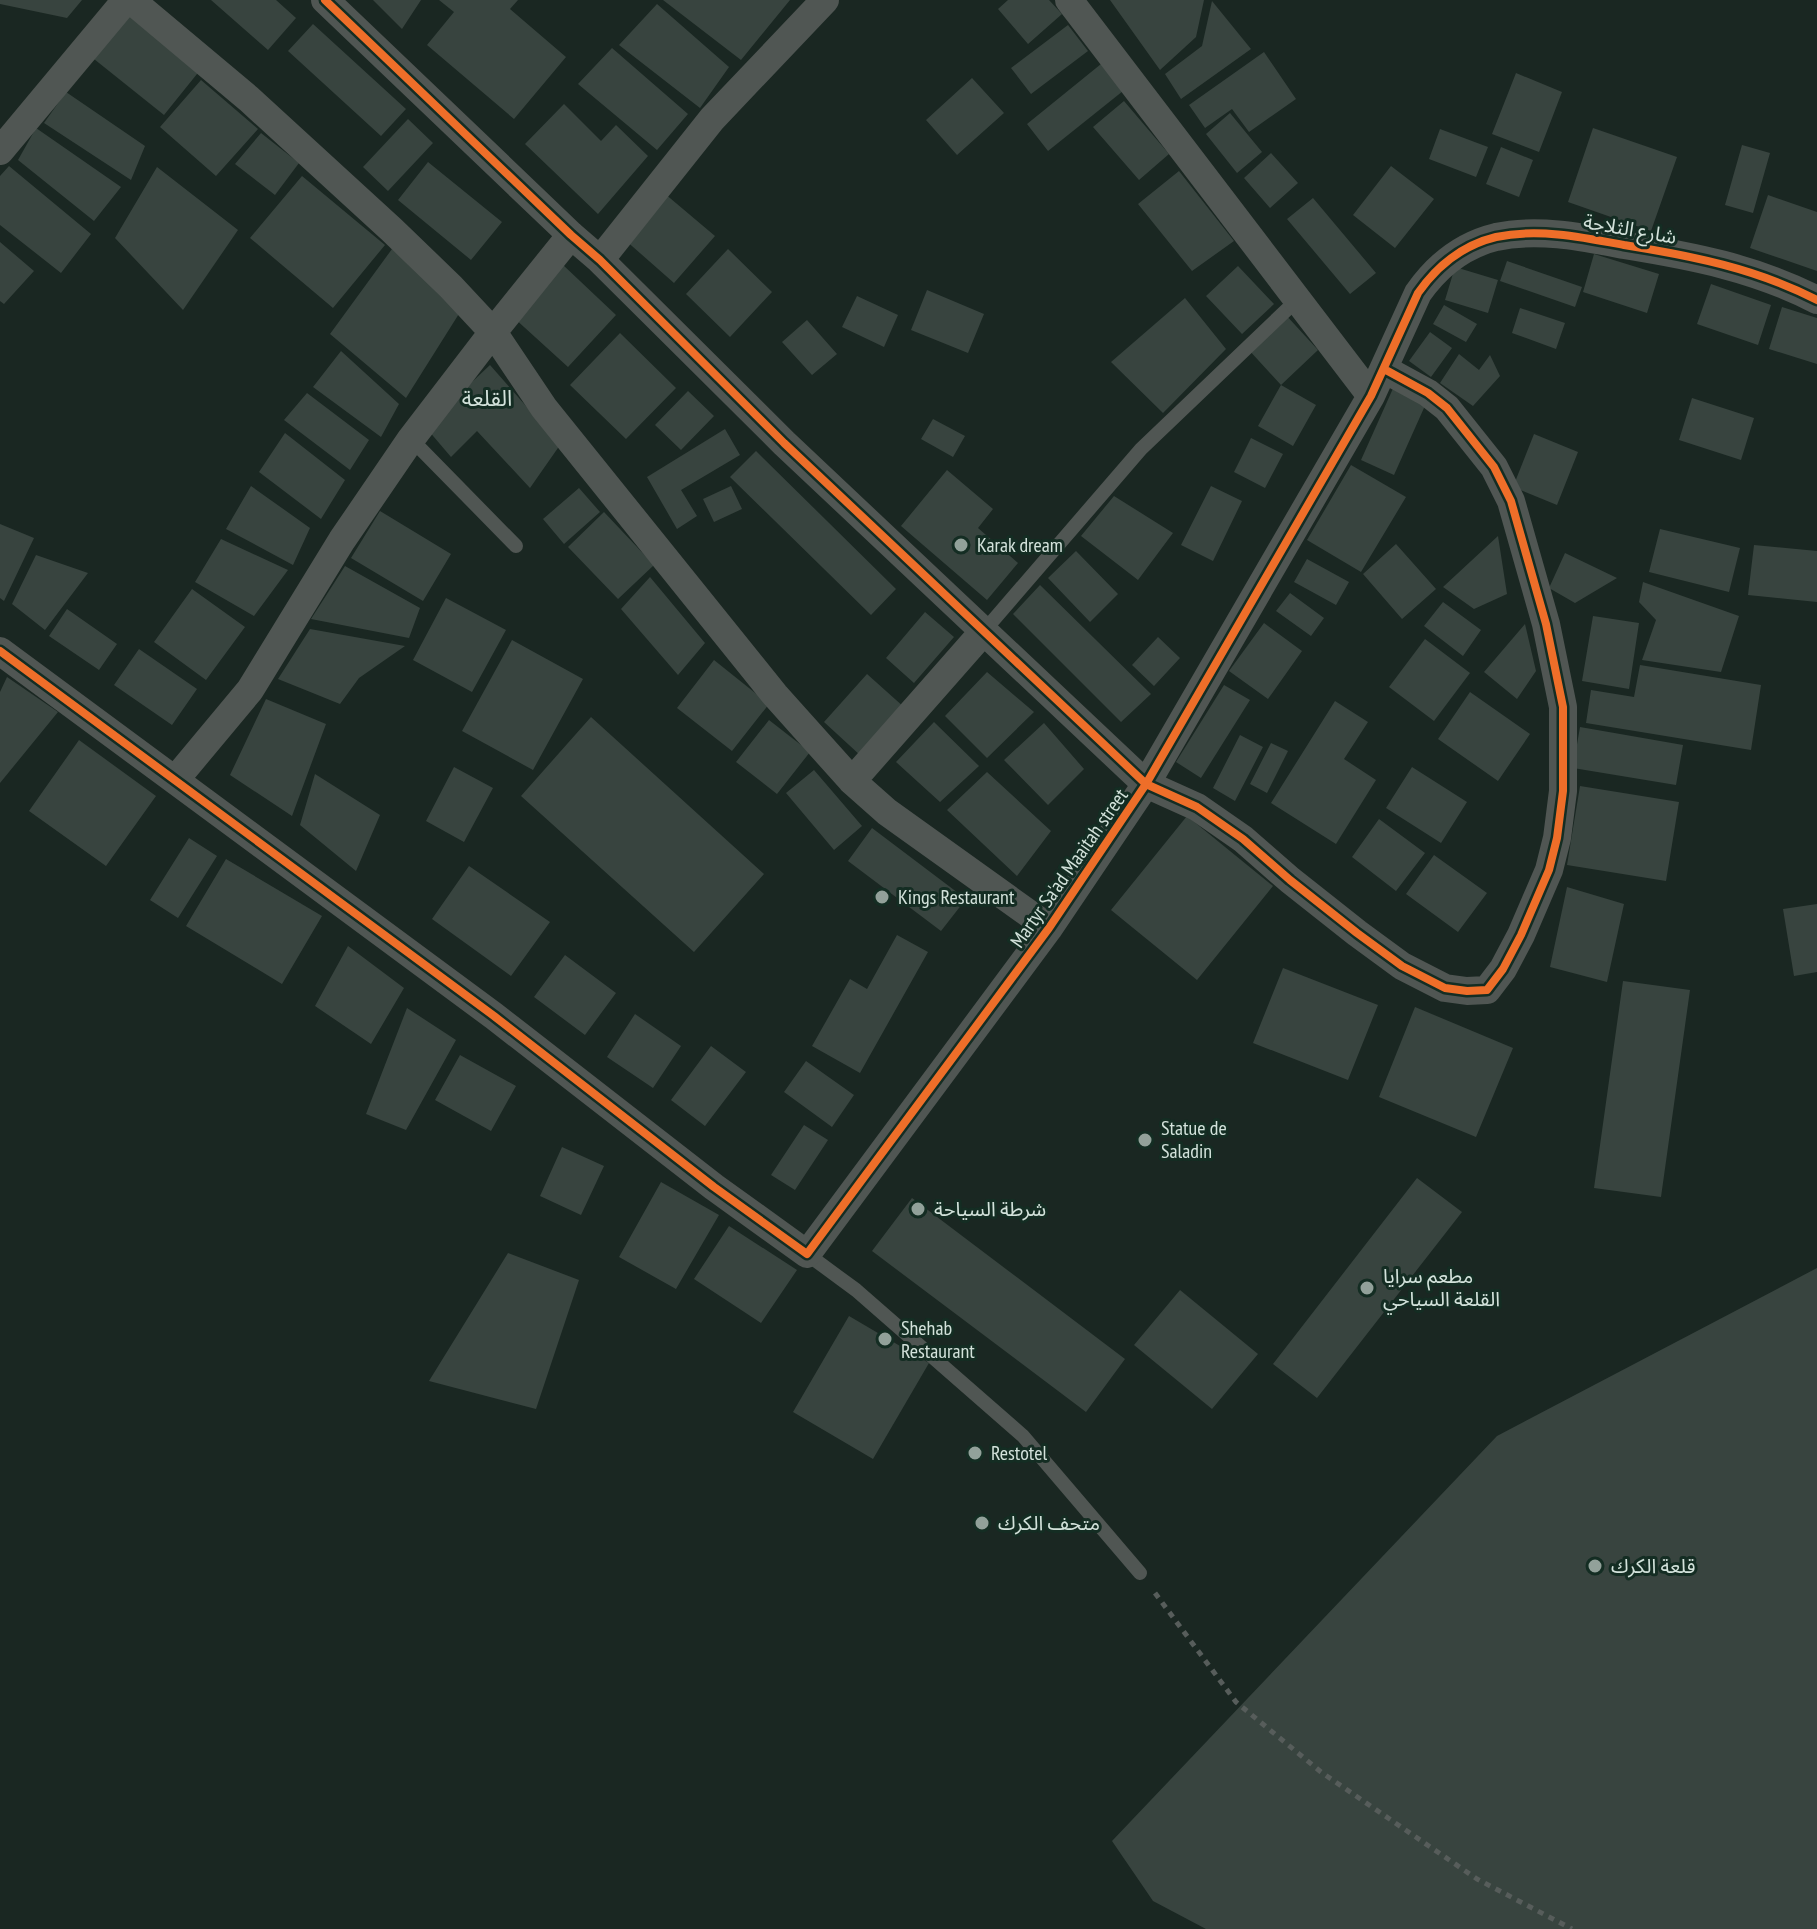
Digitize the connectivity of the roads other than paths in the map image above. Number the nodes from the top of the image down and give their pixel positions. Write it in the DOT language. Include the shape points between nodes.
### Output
graph roads {
  1 [pos="128,0"];
  2 [pos="325,0"];
  3 [pos="825,0"];
  4 [pos="1069,0"];
  5 [pos="0,151"];
  6 [pos="571,235"];
  7 [pos="600,260"];
  8 [pos="1298,299"];
  9 [pos="1817,300"];
  10 [pos="493,332"];
  11 [pos="1384,369"];
  12 [pos="1371,396"];
  13 [pos="411,439"];
  14 [pos="516,546"];
  15 [pos="984,631"];
  16 [pos="0,651"];
  17 [pos="175,780"];
  18 [pos="852,781"];
  19 [pos="1146,784"];
  20 [pos="1049,928"];
  21 [pos="807,1254"];
  22 [pos="1140,1573"];
  1 -- 5 [label="street"];
  1 -- 10 [label="street" via="249,99 392,230"];
  2 -- 6 [label="street"];
  3 -- 7 [label="street" via="712,119"];
  4 -- 8 [label="street"];
  6 -- 7 [label="street"];
  6 -- 10 [label="street"];
  7 -- 15 [label="street"];
  8 -- 12 [label="street"];
  8 -- 15 [label="lane" via="1141,449"];
  9 -- 11 [label="street, شارع الثلاجة" via="1707,259 1565,234 1495,237 1447,260 1426,282"];
  10 -- 13 [label="street"];
  10 -- 18 [label="street" via="544,408 775,695"];
  11 -- 12 [label="street, شارع الثلاجة"];
  11 -- 19 [label="street" via="1447,408 1494,467 1511,501 1563,707 1557,838 1549,870 1503,969 1487,990 1467,991 1445,988 1402,966 1243,839 1197,807"];
  12 -- 19 [label="street, Martyr Sa'ad Maaitah street"];
  13 -- 14 [label="lane"];
  13 -- 17 [label="street" via="250,690"];
  15 -- 18 [label="street"];
  15 -- 19 [label="street"];
  16 -- 17 [label="street"];
  17 -- 21 [label="street"];
  18 -- 20 [label="street"];
  19 -- 20 [label="street, Martyr Sa'ad Maaitah street"];
  20 -- 21 [label="street, Martyr Sa'ad Maaitah street"];
  21 -- 22 [label="lane" via="856,1290 1023,1436"];
}
